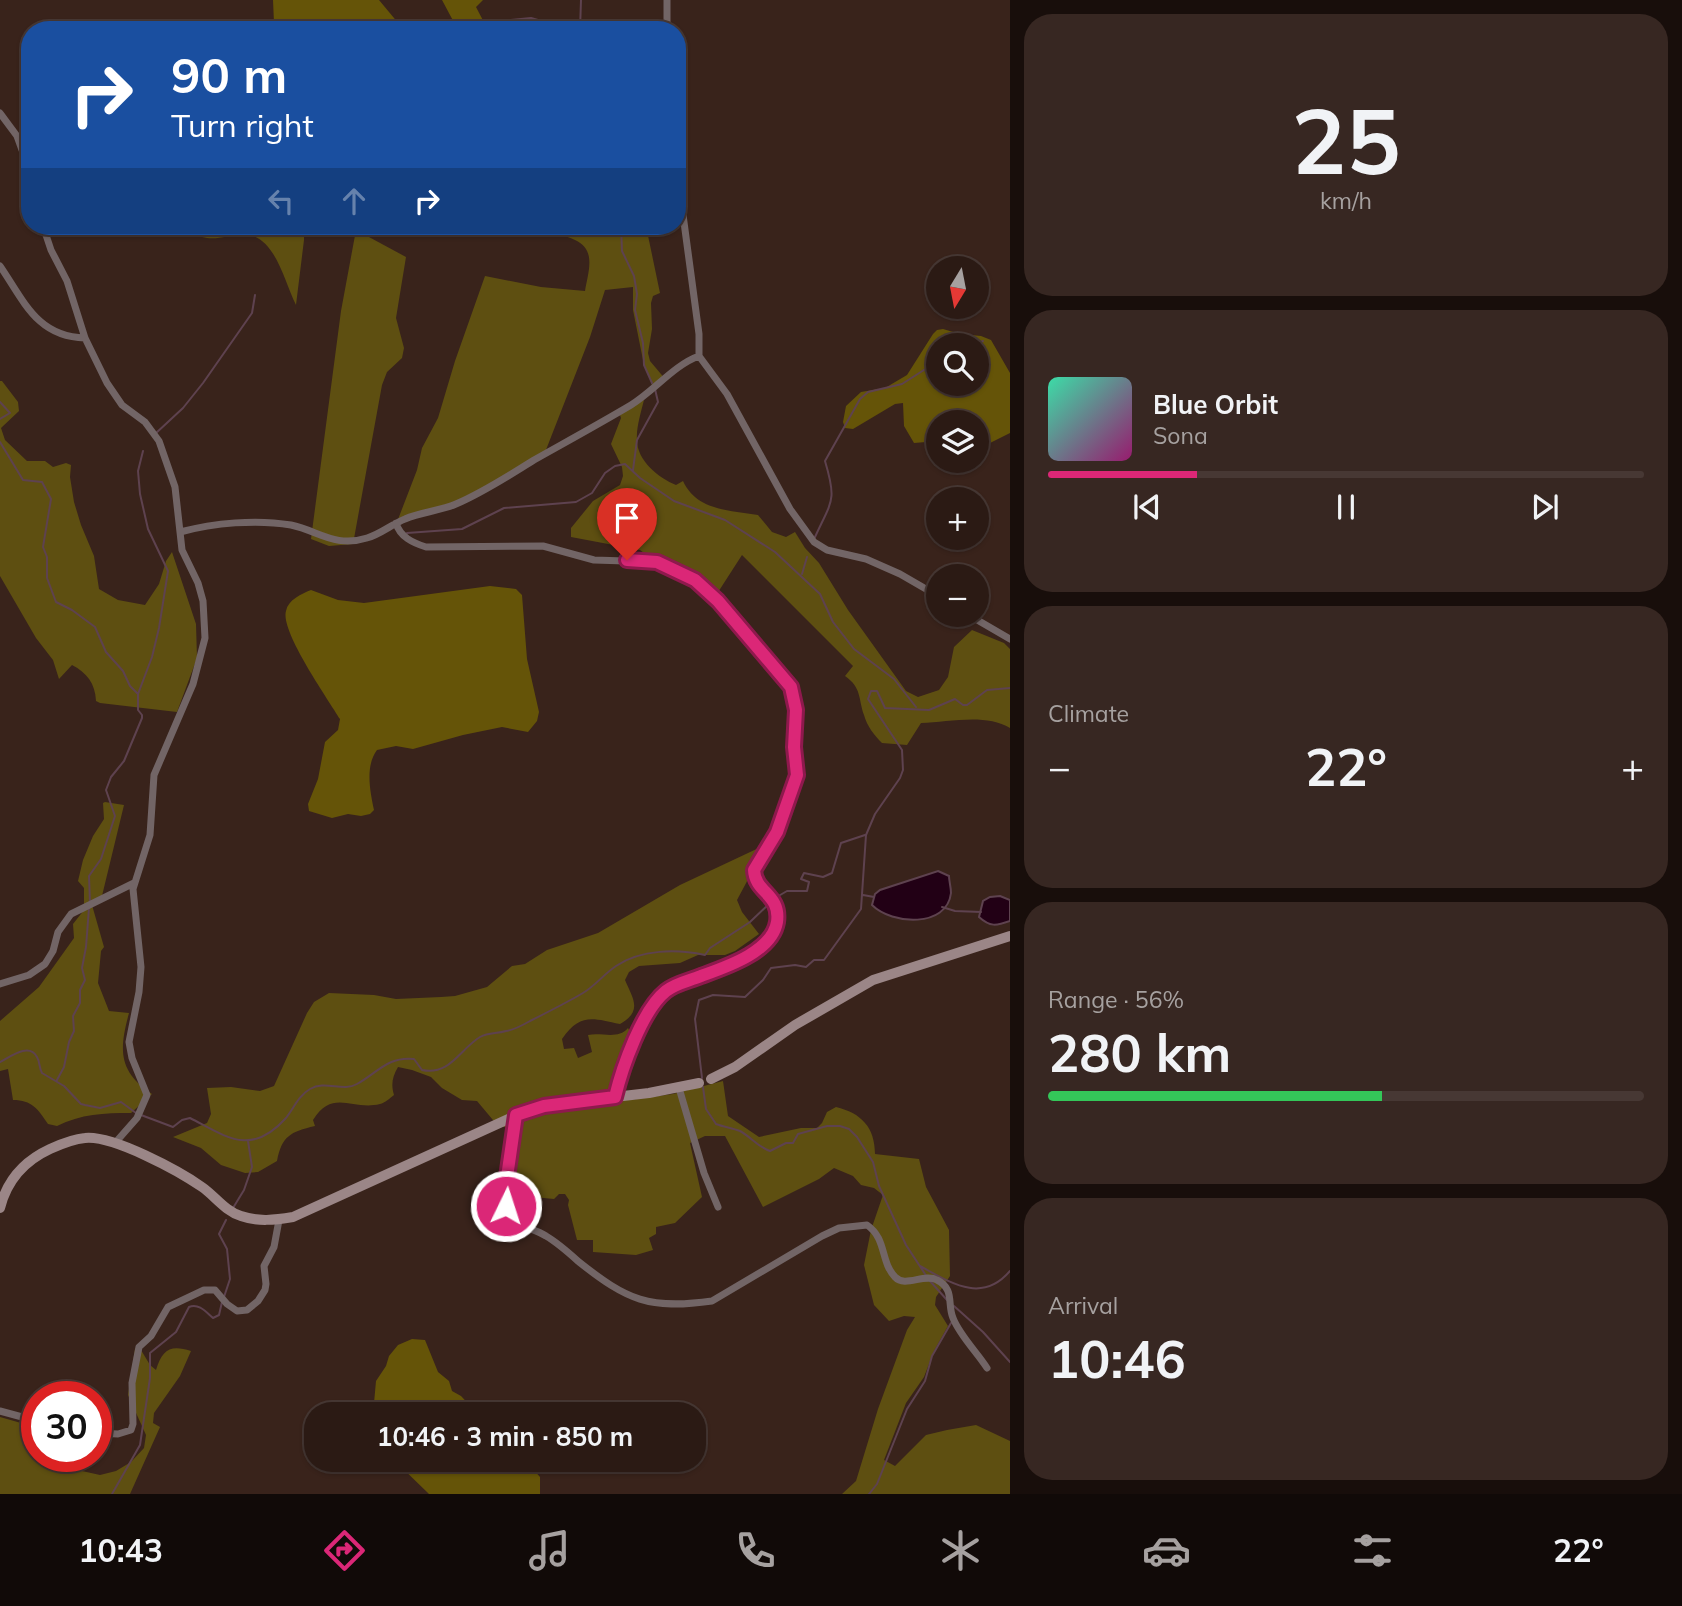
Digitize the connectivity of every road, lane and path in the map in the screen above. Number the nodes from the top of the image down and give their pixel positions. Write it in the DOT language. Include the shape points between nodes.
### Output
graph roads {
  1 [pos="667,0"];
  2 [pos="667,21"];
  3 [pos="0,113"];
  4 [pos="21,147"];
  5 [pos="46,235"];
  6 [pos="686,235"];
  7 [pos="0,266"];
  8 [pos="85,338"];
  9 [pos="699,356"];
  10 [pos="396,523"];
  11 [pos="180,532"];
  12 [pos="926,589"];
  13 [pos="989,627"];
  14 [pos="1010,639"];
  15 [pos="134,883"];
  16 [pos="1010,936"];
  17 [pos="0,984"];
  18 [pos="711,1079"];
  19 [pos="699,1083"];
  20 [pos="679,1088"];
  21 [pos="615,1097"];
  22 [pos="516,1115"];
  23 [pos="116,1143"];
  24 [pos="718,1207"];
  25 [pos="0,1208"];
  26 [pos="279,1220"];
  27 [pos="987,1368"];
  28 [pos="0,1411"];
  29 [pos="21,1417"];
  30 [pos="112,1434"];
  1 -- 2 [label="street"];
  3 -- 4 [label="street"];
  5 -- 8 [label="street"];
  6 -- 9 [label="street"];
  7 -- 8 [label="street" via="35,319 55,331"];
  8 -- 11 [label="street" via="115,396 155,434 174,487"];
  9 -- 10 [label="street" via="632,404 498,484 453,505"];
  9 -- 12 [label="street" via="727,394 790,509 814,542 900,573"];
  10 -- 11 [label="street" via="352,541 269,522"];
  10 -- 21 [label="street" via="401,533 426,547 543,546 594,560 657,562 687,575 706,590 791,687 797,775 777,832 754,870 757,883 775,904 776,926 757,950 662,995 643,1024"];
  11 -- 15 [label="street" via="182,550 203,601 205,639 193,684 154,775 150,835"];
  13 -- 14 [label="street"];
  15 -- 17 [label="street" via="71,914 45,964 29,975"];
  15 -- 23 [label="street" via="141,967 129,1042 147,1092 137,1118"];
  16 -- 18 [label="street" via="873,980"];
  18 -- 19 [label="street"];
  19 -- 20 [label="street"];
  20 -- 21 [label="street"];
  20 -- 24 [label="street"];
  21 -- 22 [label="street" via="544,1106"];
  22 -- 26 [label="street" via="310,1211"];
  22 -- 27 [label="street" via="505,1191 510,1216 521,1226 547,1236 625,1295 659,1304 712,1301 822,1236 839,1228 867,1225 876,1231 895,1278 929,1277 941,1283 951,1298 952,1317"];
  23 -- 25 [label="street" via="86,1138 45,1152 14,1176"];
  23 -- 26 [label="street" via="203,1188 235,1214"];
  26 -- 30 [label="street" via="274,1247 264,1266 266,1287 247,1310 232,1309 215,1290 208,1289 168,1307 137,1352 131,1430"];
  28 -- 29 [label="street"];
}
